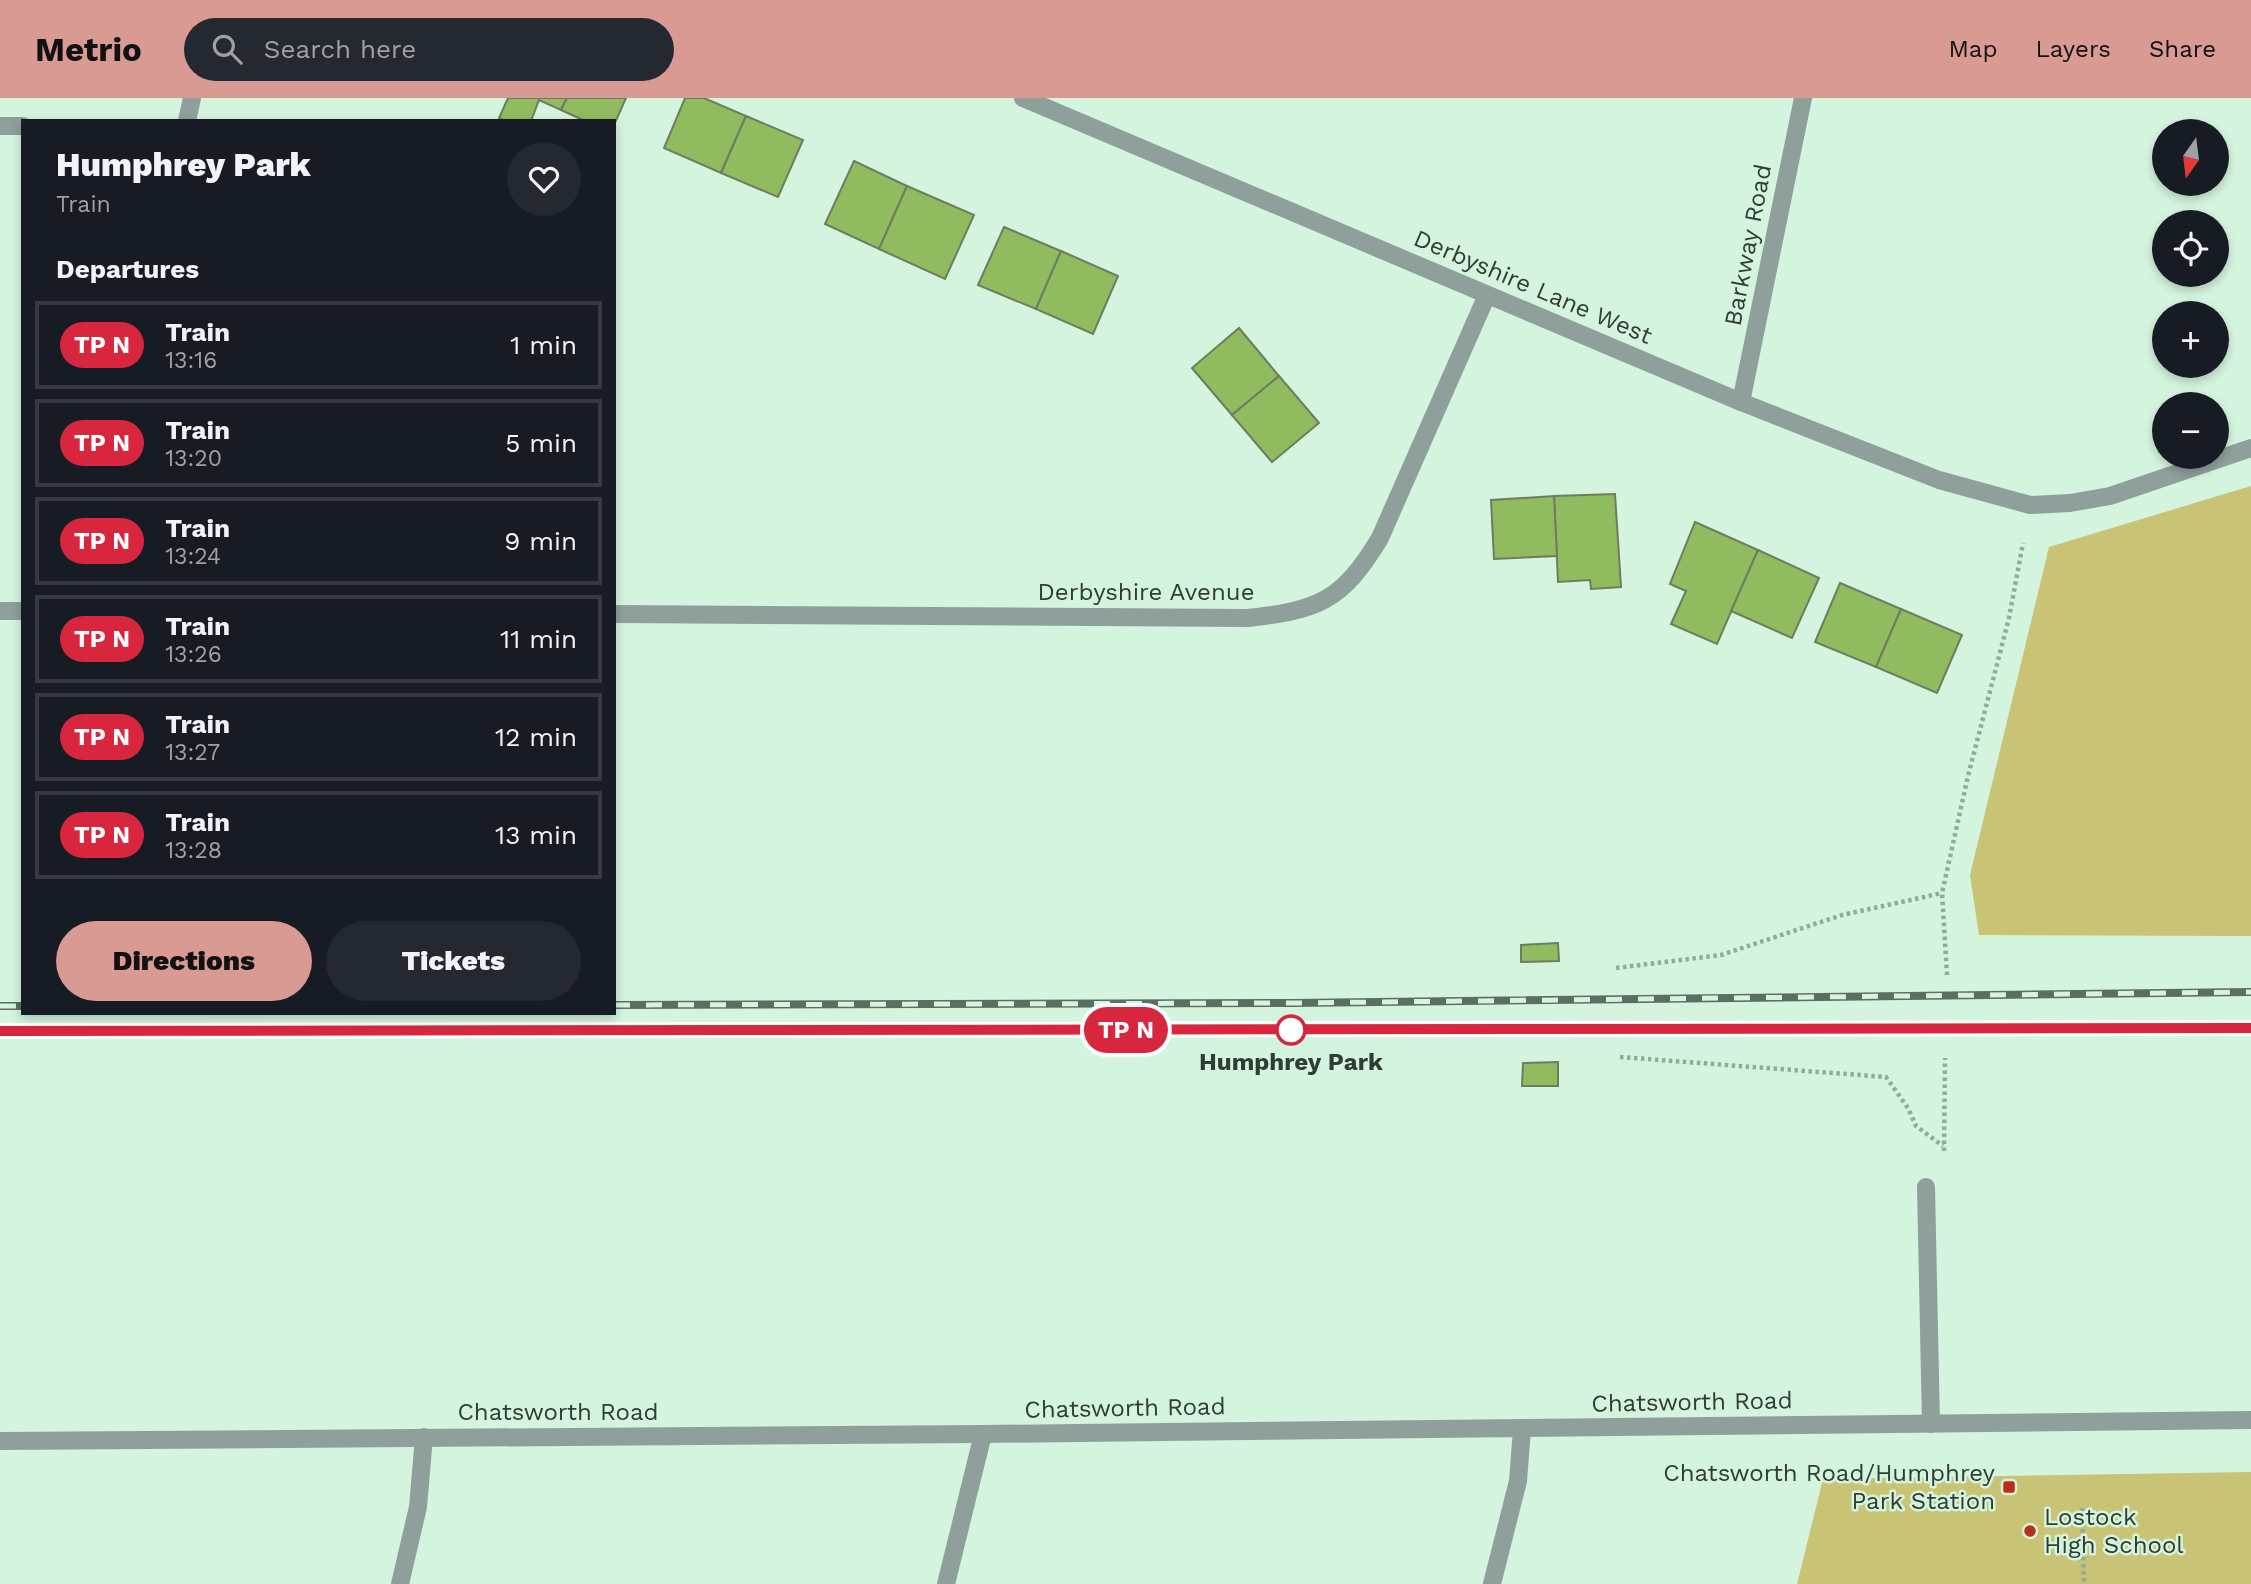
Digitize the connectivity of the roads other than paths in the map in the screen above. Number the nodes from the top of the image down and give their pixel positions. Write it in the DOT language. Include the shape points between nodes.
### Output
graph roads {
  1 [pos="192,98"];
  2 [pos="1023,98"];
  3 [pos="1802,98"];
  4 [pos="187,119"];
  5 [pos="0,126"];
  6 [pos="21,126"];
  7 [pos="1486,295"];
  8 [pos="1741,402"];
  9 [pos="2251,448"];
  10 [pos="0,611"];
  11 [pos="21,611"];
  12 [pos="616,614"];
  13 [pos="1926,1187"];
  14 [pos="2251,1420"];
  15 [pos="1931,1424"];
  16 [pos="1522,1429"];
  17 [pos="983,1434"];
  18 [pos="424,1437"];
  19 [pos="0,1441"];
  20 [pos="400,1584"];
  21 [pos="946,1584"];
  22 [pos="1492,1584"];
  1 -- 4 [label="street"];
  2 -- 7 [label="street, Derbyshire Lane West"];
  3 -- 8 [label="street, Barkway Road"];
  5 -- 6 [label="street"];
  7 -- 8 [label="street, Derbyshire Lane West"];
  7 -- 12 [label="street, Derbyshire Avenue" via="1380,538 1359,573 1329,598 1292,613 1248,618"];
  8 -- 9 [label="street, Derbyshire Lane West" via="1939,480 2030,505 2110,496"];
  10 -- 11 [label="street"];
  13 -- 15 [label="street"];
  14 -- 15 [label="street, Chatsworth Road"];
  15 -- 16 [label="street, Chatsworth Road"];
  16 -- 17 [label="street, Chatsworth Road"];
  16 -- 22 [label="street" via="1518,1481"];
  17 -- 18 [label="street, Chatsworth Road"];
  17 -- 21 [label="street"];
  18 -- 19 [label="street, Chatsworth Road"];
  18 -- 20 [label="street" via="418,1507"];
}
